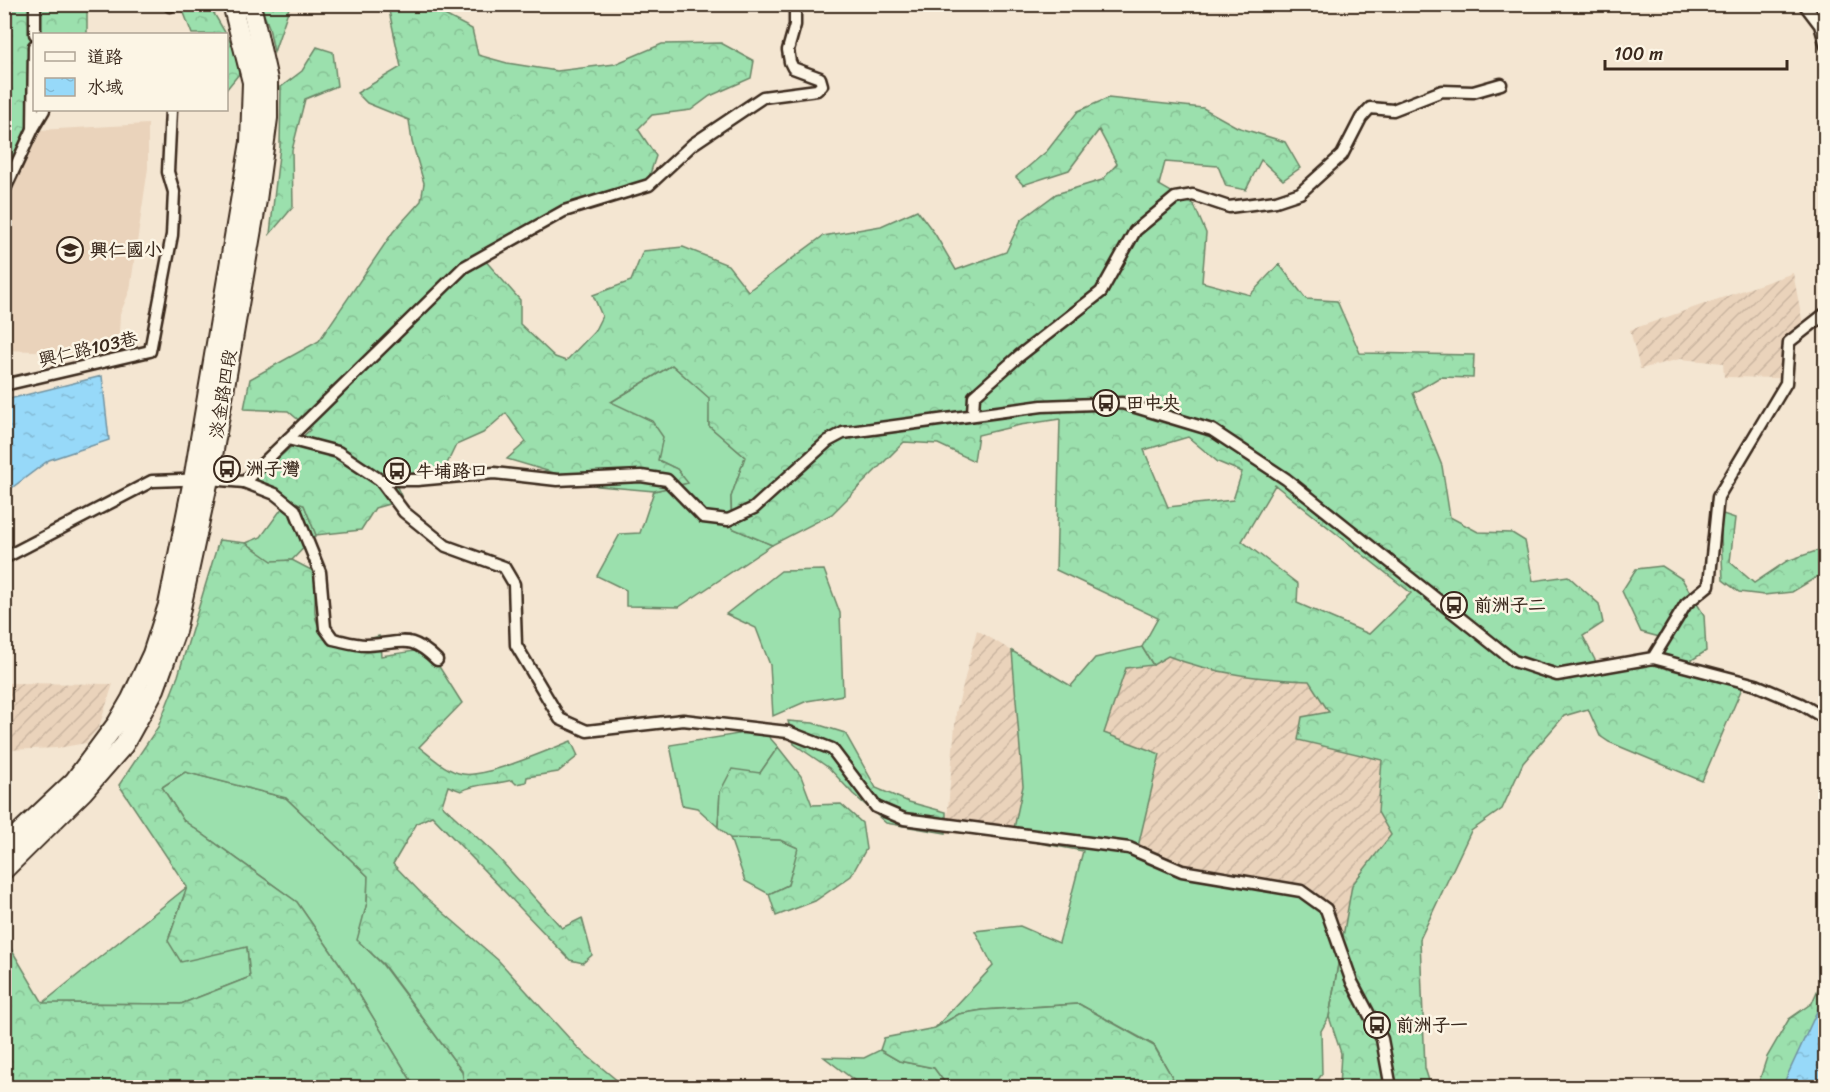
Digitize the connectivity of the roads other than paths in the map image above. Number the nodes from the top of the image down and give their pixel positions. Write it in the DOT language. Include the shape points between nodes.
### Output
graph roads {
  1 [pos="35,4"];
  2 [pos="232,4"];
  3 [pos="248,4"];
  4 [pos="795,4"];
  5 [pos="1804,4"];
  6 [pos="35,33"];
  7 [pos="1826,46"];
  8 [pos="1501,84"];
  9 [pos="33,111"];
  10 [pos="43,111"];
  11 [pos="171,111"];
  12 [pos="33,129"];
  13 [pos="4,191"];
  14 [pos="1826,313"];
  15 [pos="4,386"];
  16 [pos="973,413"];
  17 [pos="288,439"];
  18 [pos="201,479"];
  19 [pos="380,480"];
  20 [pos="244,482"];
  21 [pos="4,558"];
  22 [pos="1653,658"];
  23 [pos="437,660"];
  24 [pos="1826,719"];
  25 [pos="4,847"];
  26 [pos="4,870"];
  27 [pos="1391,1088"];
  1 -- 6 [label="street"];
  2 -- 18 [label="main road, 淡金路四段" via="252,82 250,142"];
  3 -- 18 [label="main road, 淡金路四段" via="268,80 268,118 257,200"];
  4 -- 17 [label="street" via="789,62 793,68 820,78 822,85 817,90 763,97 693,144 649,185 564,211 464,267"];
  5 -- 7 [label="street" via="1820,25"];
  8 -- 16 [label="street" via="1473,92 1442,91 1393,110 1370,108 1342,155 1300,193 1276,201 1229,207 1193,195 1175,198 1135,231 1101,292 974,396"];
  9 -- 12 [label="street"];
  10 -- 12 [label="street"];
  11 -- 15 [label="street, 興仁路103巷" via="168,172 174,192 172,235 150,351"];
  12 -- 13 [label="street"];
  14 -- 22 [label="street" via="1789,342 1786,383 1718,497 1709,585 1686,604"];
  16 -- 19 [label="street" via="843,433 828,441 754,508 729,520 703,516 667,480 641,476 557,480 494,473"];
  16 -- 22 [label="street" via="1122,404 1212,430 1286,479 1514,661 1557,675"];
  17 -- 19 [label="street" via="338,452"];
  17 -- 20 [label="street"];
  18 -- 20 [label="street"];
  18 -- 21 [label="street" via="152,481"];
  18 -- 25 [label="main road, 淡金路四段" via="168,605 152,654 131,699 74,781"];
  18 -- 26 [label="main road, 淡金路四段" via="176,631 155,689 124,745"];
  19 -- 27 [label="street" via="404,512 446,546 504,567 514,584 516,645 560,719 587,731 683,720 788,732 832,750 876,807 904,819 1129,848 1182,871 1301,891 1326,909 1352,982 1382,1039"];
  20 -- 23 [label="street" via="275,494 295,510 320,572 325,628 333,639 365,645 406,641 421,644"];
  22 -- 24 [label="street" via="1756,685"];
}
